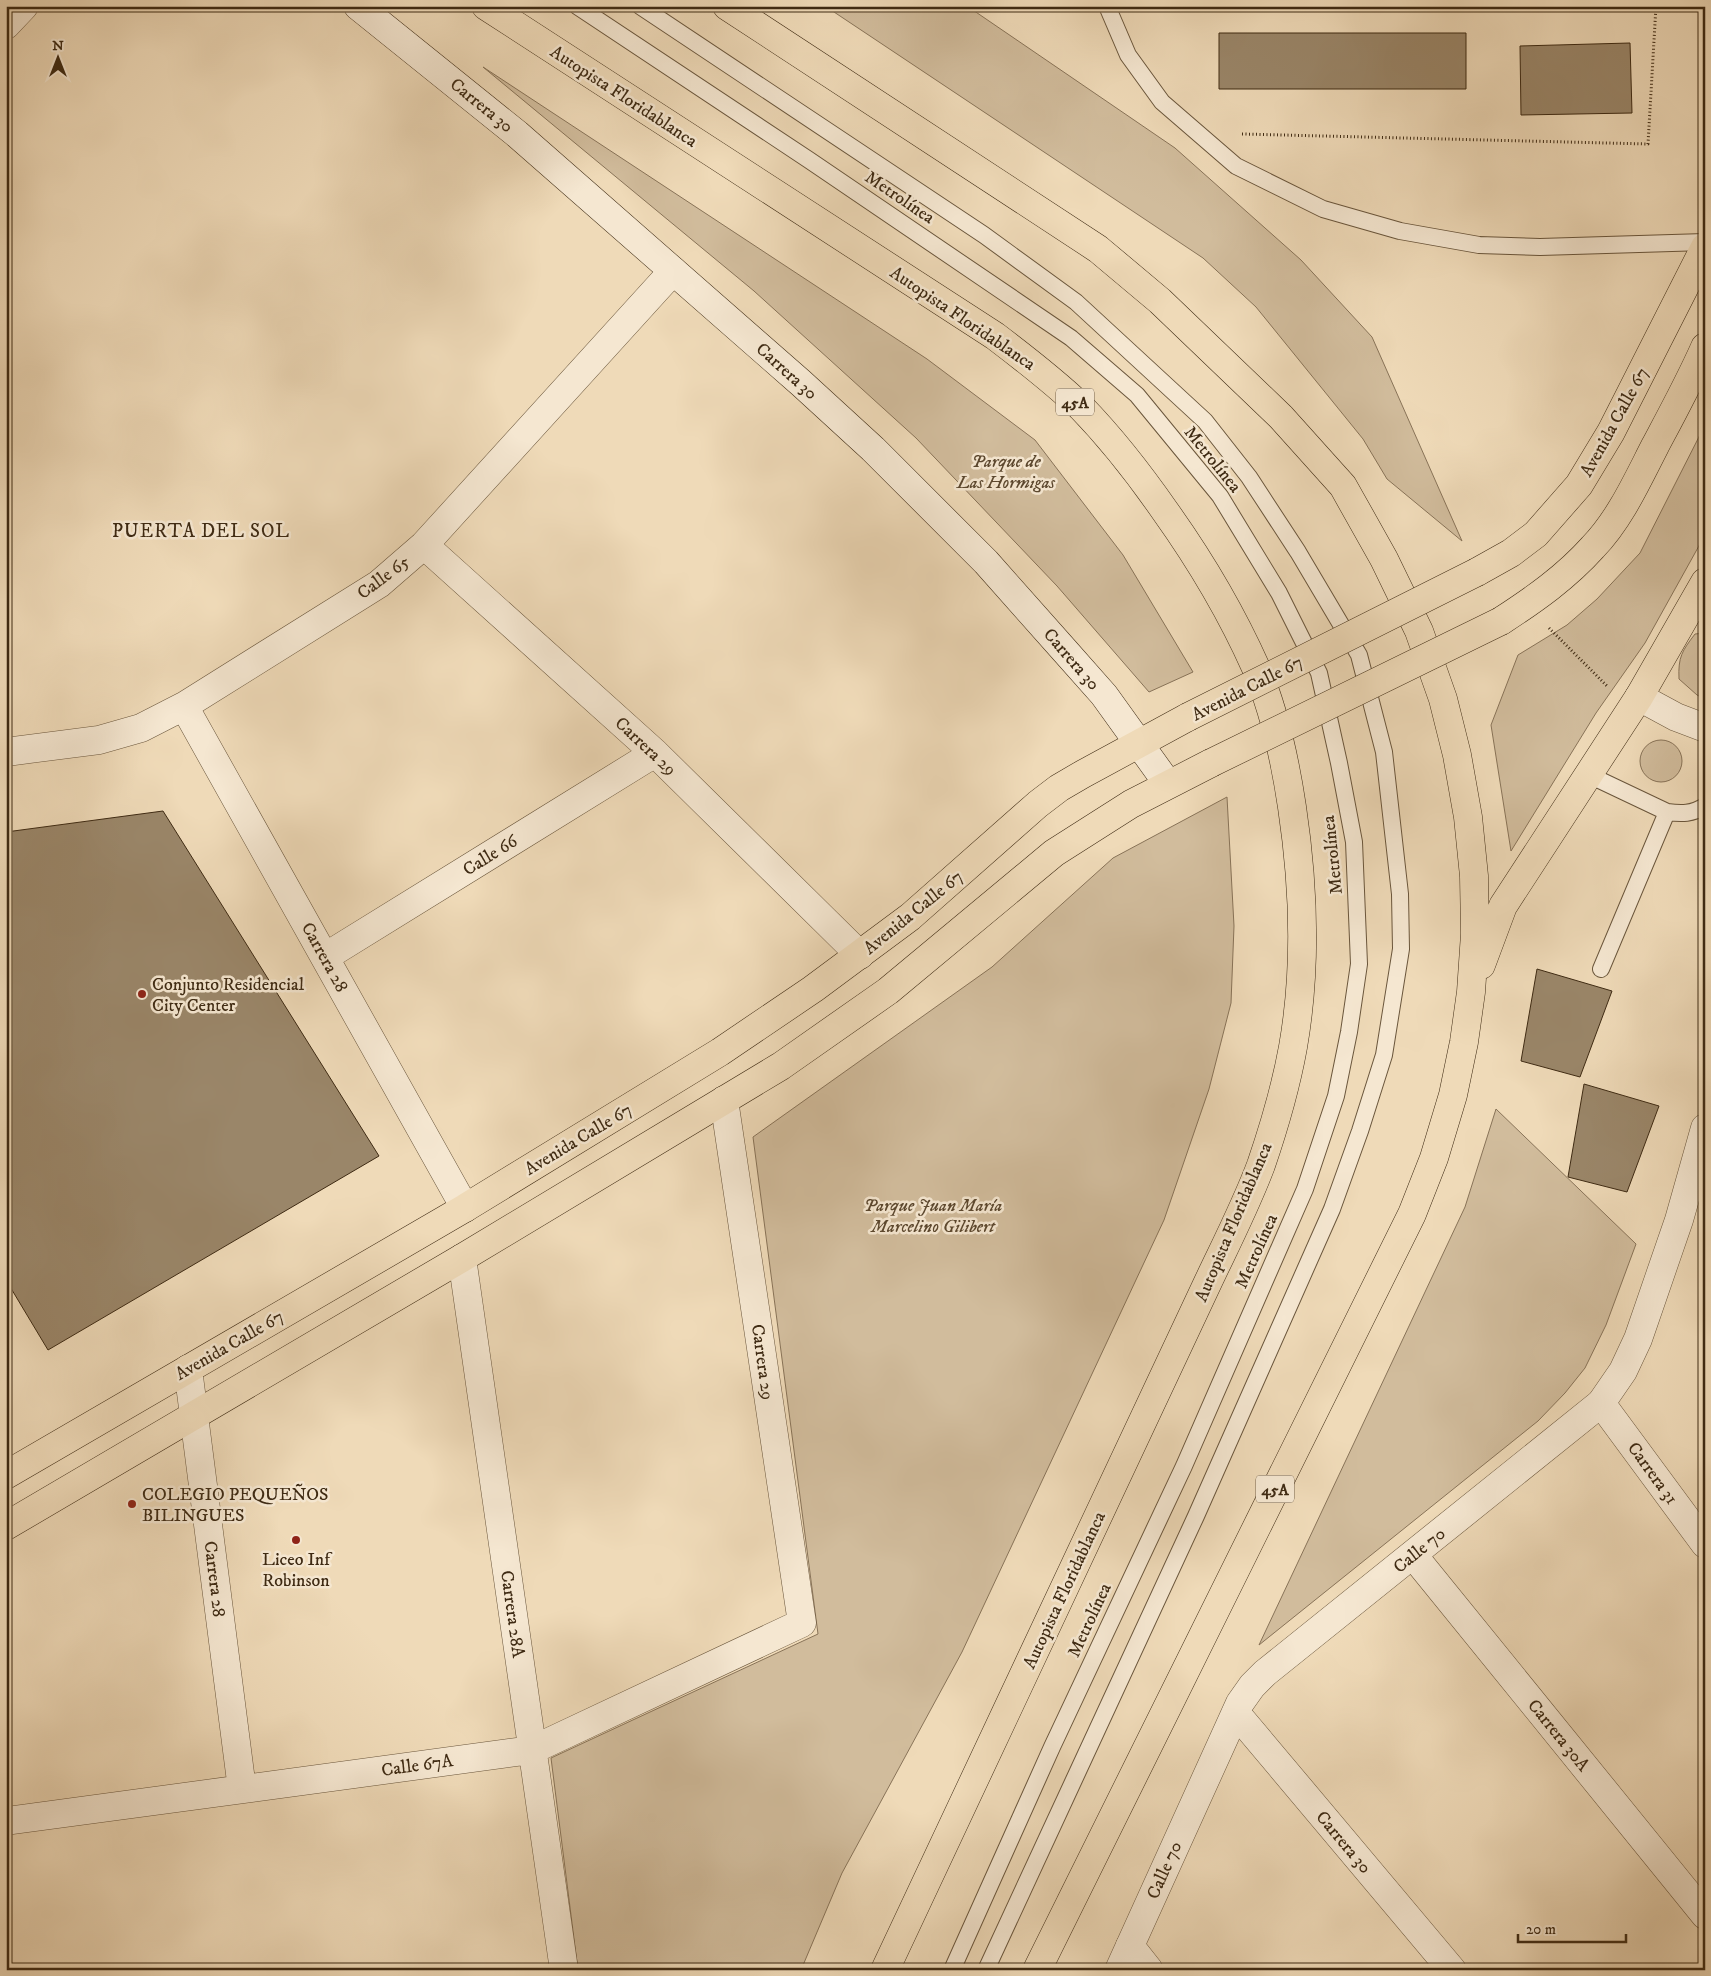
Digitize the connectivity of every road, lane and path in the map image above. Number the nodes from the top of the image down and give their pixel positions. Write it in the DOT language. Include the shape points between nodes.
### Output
graph roads {
  1 [pos="24,6"];
  2 [pos="358,6"];
  3 [pos="486,6"];
  4 [pos="576,6"];
  5 [pos="640,6"];
  6 [pos="726,6"];
  7 [pos="1107,6"];
  8 [pos="1656,6"];
  9 [pos="6,25"];
  10 [pos="1199,134"];
  11 [pos="1705,242"];
  12 [pos="1705,247"];
  13 [pos="673,271"];
  14 [pos="1702,360"];
  15 [pos="424,545"];
  16 [pos="1705,582"];
  17 [pos="1545,624"];
  18 [pos="1610,690"];
  19 [pos="1639,697"];
  20 [pos="184,706"];
  21 [pos="1705,728"];
  22 [pos="1138,744"];
  23 [pos="6,752"];
  24 [pos="655,753"];
  25 [pos="1589,775"];
  26 [pos="1168,784"];
  27 [pos="1705,806"];
  28 [pos="1667,812"];
  29 [pos="860,955"];
  30 [pos="326,958"];
  31 [pos="1601,969"];
  32 [pos="1471,992"];
  33 [pos="724,1100"];
  34 [pos="1705,1128"];
  35 [pos="465,1208"];
  36 [pos="462,1258"];
  37 [pos="188,1369"];
  38 [pos="1601,1403"];
  39 [pos="194,1417"];
  40 [pos="6,1475"];
  41 [pos="6,1526"];
  42 [pos="1705,1544"];
  43 [pos="1413,1554"];
  44 [pos="802,1623"];
  45 [pos="1236,1713"];
  46 [pos="532,1750"];
  47 [pos="242,1789"];
  48 [pos="6,1821"];
  49 [pos="1705,1915"];
  50 [pos="1125,1958"];
  51 [pos="564,1970"];
  52 [pos="885,1970"];
  53 [pos="952,1970"];
  54 [pos="986,1970"];
  55 [pos="1037,1970"];
  56 [pos="1149,1970"];
  57 [pos="1452,1970"];
  1 -- 9 [label="street"];
  2 -- 13 [label="street, Carrera 30" via="518,134"];
  3 -- 52 [label="main road, Autopista Floridablanca / 45A" via="995,336 1039,369 1082,408 1140,474 1194,552 1229,613 1256,670 1274,721 1288,778 1302,900 1300,999 1292,1049 1260,1167"];
  4 -- 53 [label="lane, Metrolínea" via="1071,338 1137,395 1220,496 1279,593 1319,673 1339,763 1354,842 1359,964 1336,1096 1305,1189 1184,1466"];
  5 -- 54 [label="lane, Metrolínea" via="984,235 1076,302 1205,421 1249,477 1359,655 1384,752 1400,894 1401,948 1384,1055 1360,1131 1332,1210 1196,1516"];
  6 -- 32 [label="main road, 45A" via="1098,249 1160,301 1281,416 1343,486 1384,559 1419,632 1443,699 1458,755 1474,876"];
  7 -- 10 [label="lane" via="1128,55 1162,102"];
  8 -- 10 [label="path" via="1648,144"];
  10 -- 11 [label="lane" via="1236,166 1323,209 1400,231 1479,244 1540,247"];
  12 -- 22 [label="main road, Avenida Calle 67, bridge" via="1611,432 1579,485 1536,534 1477,572"];
  13 -- 15 [label="street, Calle 65"];
  13 -- 22 [label="street, Carrera 30" via="801,383 927,501 1072,658 1104,695"];
  14 -- 26 [label="main road, bridge" via="1614,520 1595,546 1566,575 1501,621"];
  15 -- 20 [label="street, Calle 65" via="379,584"];
  15 -- 24 [label="street, Carrera 29"];
  16 -- 19 [label="main road"];
  17 -- 18 [label="path"];
  19 -- 21 [label="street" via="1676,718"];
  19 -- 25 [label="main road"];
  20 -- 23 [label="street, Calle 65" via="140,728 99,740"];
  20 -- 30 [label="street, Carrera 28"];
  22 -- 26 [label="street, Carrera 30"];
  22 -- 29 [label="main road, Avenida Calle 67" via="1059,788"];
  24 -- 29 [label="street, Carrera 29"];
  24 -- 30 [label="street, Calle 66"];
  25 -- 28 [label="lane"];
  25 -- 32 [label="main road" via="1503,906"];
  26 -- 33 [label="main road" via="1108,817 1054,853 888,991 781,1066"];
  27 -- 28 [label="lane" via="1696,812"];
  28 -- 31 [label="lane"];
  29 -- 35 [label="main road, Avenida Calle 67" via="720,1052"];
  30 -- 35 [label="street, Carrera 28"];
  32 -- 55 [label="main road, 45A" via="1453,1095 1434,1158 1412,1214"];
  33 -- 36 [label="main road"];
  33 -- 44 [label="street, Carrera 29"];
  34 -- 38 [label="street, Calle 70" via="1679,1220 1638,1339 1623,1371"];
  35 -- 37 [label="main road, Avenida Calle 67"];
  36 -- 39 [label="main road"];
  36 -- 46 [label="street, Carrera 28A"];
  37 -- 39 [label="street, Carrera 28"];
  37 -- 40 [label="main road, Avenida Calle 67"];
  38 -- 42 [label="street, Carrera 31"];
  38 -- 43 [label="street, Calle 70"];
  39 -- 41 [label="main road"];
  39 -- 47 [label="street, Carrera 28"];
  43 -- 45 [label="street, Calle 70" via="1265,1673 1252,1686"];
  43 -- 49 [label="street, Carrera 30A"];
  44 -- 46 [label="street, Calle 67A"];
  45 -- 50 [label="street, Calle 70"];
  45 -- 57 [label="street, Carrera 30"];
  46 -- 47 [label="street, Calle 67A"];
  46 -- 51 [label="street, Carrera 28A"];
  47 -- 48 [label="street, Calle 67A"];
  50 -- 56 [label="street"];
}
